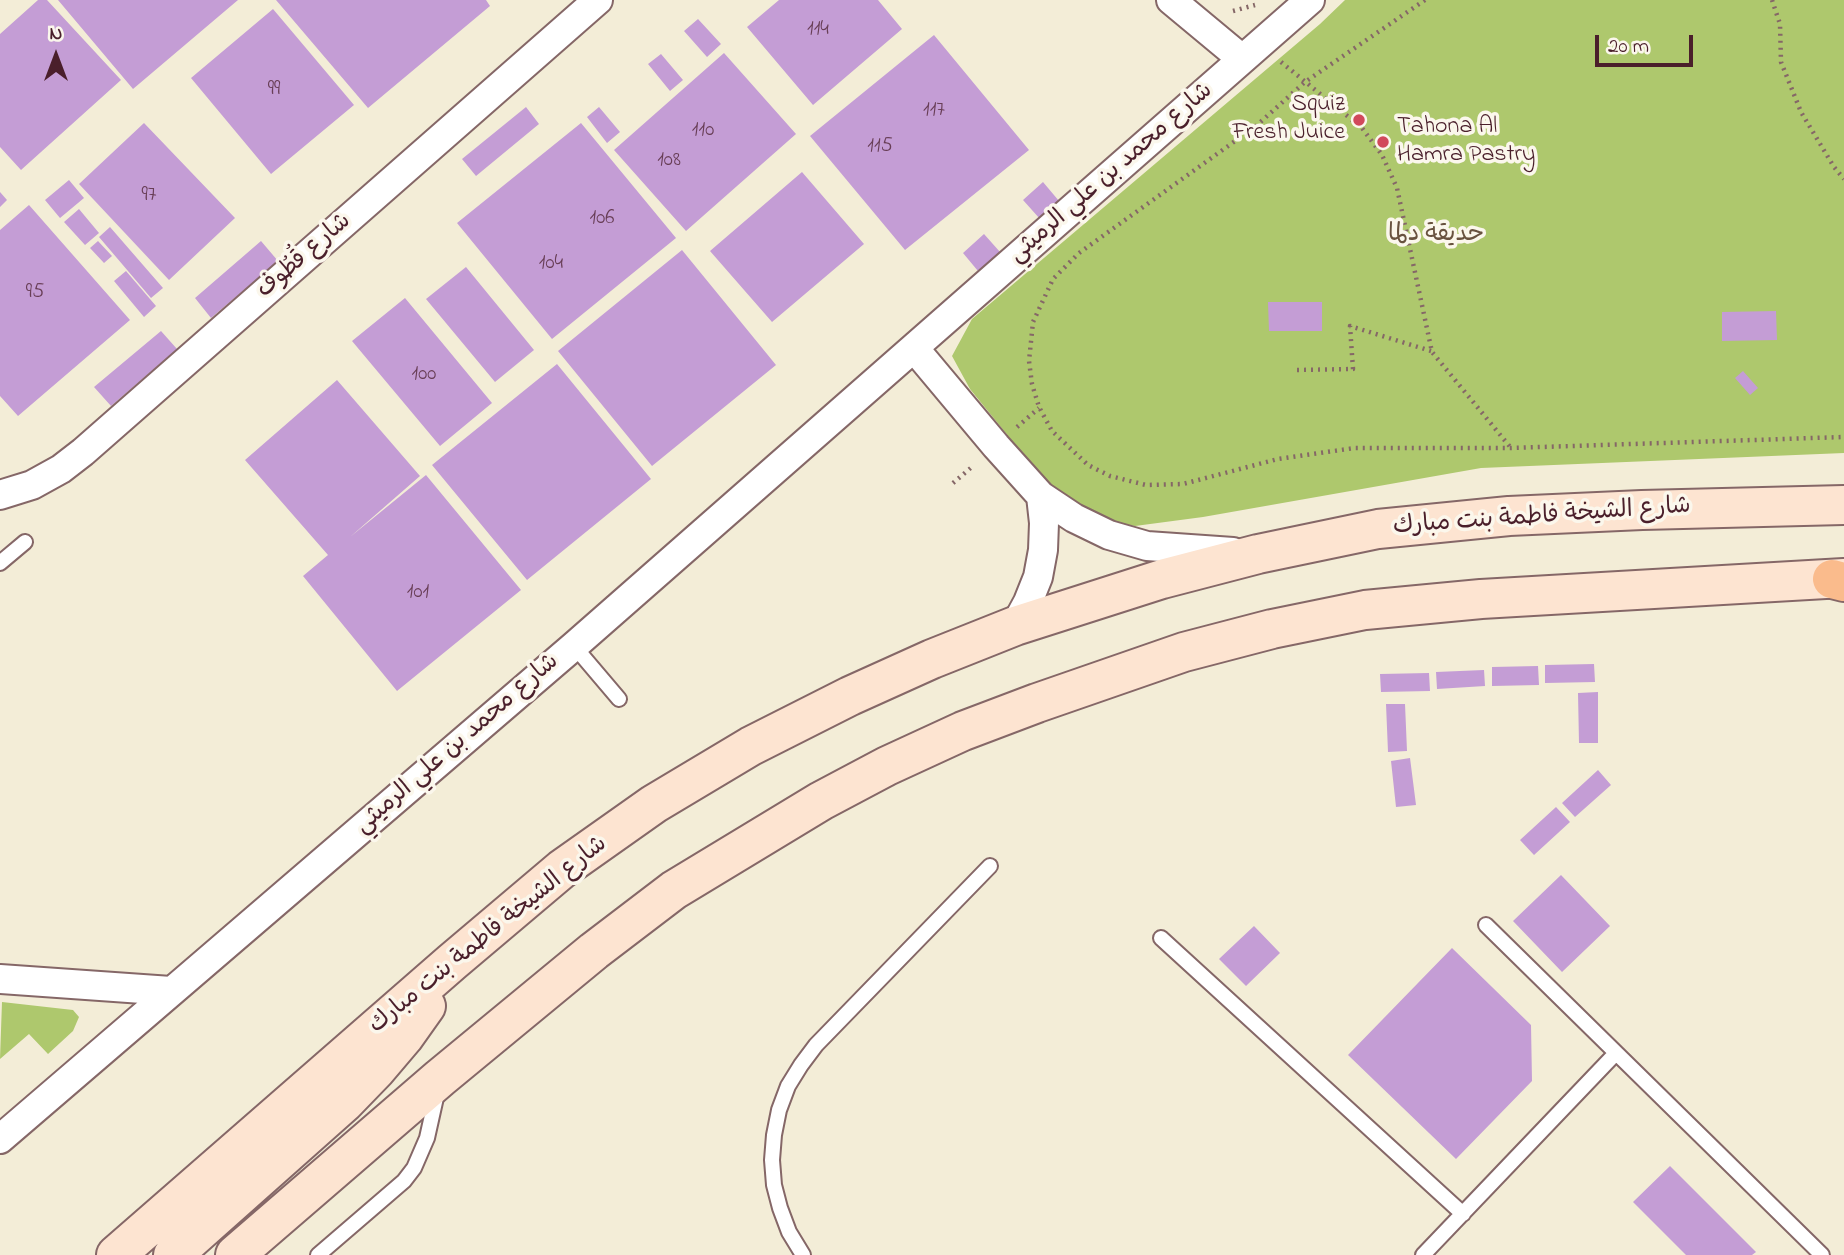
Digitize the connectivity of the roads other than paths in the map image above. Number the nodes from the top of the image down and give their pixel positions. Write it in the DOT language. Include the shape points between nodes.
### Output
graph roads {
  1 [pos="598,0"];
  2 [pos="1171,0"];
  3 [pos="1310,0"];
  4 [pos="1251,51"];
  5 [pos="914,348"];
  6 [pos="0,495"];
  7 [pos="1041,496"];
  8 [pos="1844,505"];
  9 [pos="24,542"];
  10 [pos="1258,554"];
  11 [pos="0,563"];
  12 [pos="1840,580"];
  13 [pos="1015,626"];
  14 [pos="574,646"];
  15 [pos="619,699"];
  16 [pos="990,866"];
  17 [pos="1486,925"];
  18 [pos="1161,938"];
  19 [pos="452,962"];
  20 [pos="0,979"];
  21 [pos="171,991"];
  22 [pos="1616,1053"];
  23 [pos="440,1078"];
  24 [pos="0,1139"];
  25 [pos="1463,1214"];
  26 [pos="116,1255"];
  27 [pos="173,1255"];
  28 [pos="235,1255"];
  29 [pos="318,1255"];
  30 [pos="803,1255"];
  31 [pos="1423,1255"];
  32 [pos="1822,1255"];
  1 -- 6 [label="street, شارع قُطُوف" via="83,452 32,485"];
  2 -- 4 [label="street"];
  3 -- 4 [label="street, شارع محمد بن علي الرميثي"];
  4 -- 5 [label="street, شارع محمد بن علي الرميثي"];
  5 -- 7 [label="street"];
  5 -- 14 [label="street, شارع محمد بن علي الرميثي"];
  7 -- 10 [label="street" via="1074,519 1147,546"];
  7 -- 13 [label="street" via="1044,523 1038,577"];
  8 -- 10 [label="main road, شارع الشيخة فاطمة بنت مبارك" via="1509,516 1378,529"];
  9 -- 11 [label="lane"];
  10 -- 13 [label="main road, شارع الشيخة فاطمة بنت مبارك"];
  12 -- 23 [label="main road" via="1480,599 1365,610 1184,652 1037,703 887,766 674,890"];
  13 -- 19 [label="main road, شارع الشيخة فاطمة بنت مبارك" via="850,696 751,746 654,804 562,869"];
  14 -- 15 [label="lane"];
  14 -- 21 [label="street, شارع محمد بن علي الرميثي"];
  16 -- 30 [label="lane" via="816,1045 788,1087 774,1135 774,1185 789,1232"];
  17 -- 22 [label="lane"];
  18 -- 25 [label="lane"];
  19 -- 26 [label="main road, شارع الشيخة فاطمة بنت مبارك"];
  19 -- 27 [label="main road" via="411,1028 376,1070"];
  20 -- 21 [label="street"];
  21 -- 24 [label="street, شارع محمد بن علي الرميثي"];
  22 -- 25 [label="lane"];
  22 -- 32 [label="lane"];
  23 -- 28 [label="main road"];
  23 -- 29 [label="lane" via="427,1139 414,1168"];
  25 -- 31 [label="lane"];
}
